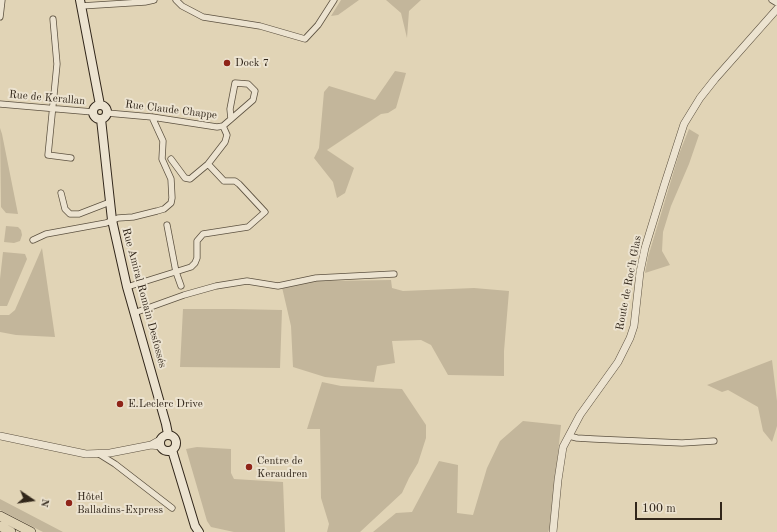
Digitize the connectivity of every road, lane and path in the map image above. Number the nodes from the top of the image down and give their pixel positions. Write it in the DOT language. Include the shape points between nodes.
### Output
graph roads {
  1 [pos="2,0"];
  2 [pos="154,0"];
  3 [pos="176,0"];
  4 [pos="334,0"];
  5 [pos="772,0"];
  6 [pos="81,3"];
  7 [pos="777,3"];
  8 [pos="777,9"];
  9 [pos="0,17"];
  10 [pos="53,19"];
  11 [pos="0,104"];
  12 [pos="100,104"];
  13 [pos="53,110"];
  14 [pos="93,112"];
  15 [pos="104,116"];
  16 [pos="152,117"];
  17 [pos="231,119"];
  18 [pos="223,126"];
  19 [pos="70,158"];
  20 [pos="171,159"];
  21 [pos="208,164"];
  22 [pos="61,193"];
  23 [pos="110,202"];
  24 [pos="112,220"];
  25 [pos="168,225"];
  26 [pos="33,240"];
  27 [pos="176,272"];
  28 [pos="394,274"];
  29 [pos="181,286"];
  30 [pos="127,287"];
  31 [pos="134,313"];
  32 [pos="168,434"];
  33 [pos="0,436"];
  34 [pos="569,436"];
  35 [pos="714,441"];
  36 [pos="160,443"];
  37 [pos="172,450"];
  38 [pos="100,454"];
  39 [pos="172,508"];
  40 [pos="0,516"];
  41 [pos="0,526"];
  42 [pos="11,532"];
  43 [pos="31,532"];
  44 [pos="199,532"];
  45 [pos="553,532"];
  1 -- 9 [label="street"];
  2 -- 6 [label="street"];
  3 -- 4 [label="street" via="203,17 260,26 305,39 318,25"];
  5 -- 7 [label="street"];
  6 -- 12 [label="main road"];
  8 -- 34 [label="street, Route de Roc'h Glas" via="715,78 684,124 645,248 630,338 618,362 580,415"];
  10 -- 13 [label="street" via="57,64"];
  11 -- 13 [label="street, Rue de Kerallan"];
  12 -- 14 [label="main road"];
  12 -- 15 [label="main road" via="106,107"];
  13 -- 14 [label="street, Rue de Kerallan"];
  13 -- 19 [label="street" via="48,156"];
  14 -- 15 [label="main road" via="96,118"];
  15 -- 16 [label="street, Rue Claude Chappe"];
  15 -- 23 [label="main road, Rue Amiral Romain Desfossés"];
  16 -- 18 [label="street, Rue Claude Chappe"];
  16 -- 24 [label="street" via="163,141 162,159 171,179 171,204 157,211"];
  17 -- 17 [label="street, Rue Claude Chappe" via="253,100 255,91 248,84 235,83 230,109"];
  17 -- 18 [label="street, Rue Claude Chappe"];
  18 -- 21 [label="street" via="227,135 225,142"];
  20 -- 21 [label="street" via="185,178 190,179"];
  21 -- 27 [label="street" via="224,181 239,184 265,212 248,227 203,234 197,241 195,263"];
  22 -- 23 [label="street" via="65,209 70,214 79,214"];
  23 -- 24 [label="main road, Rue Amiral Romain Desfossés"];
  24 -- 26 [label="street" via="46,234"];
  24 -- 30 [label="main road, Rue Amiral Romain Desfossés"];
  25 -- 27 [label="street"];
  27 -- 29 [label="street"];
  27 -- 30 [label="street"];
  28 -- 31 [label="street" via="316,278 278,286 247,281 184,295"];
  30 -- 31 [label="main road, Rue Amiral Romain Desfossés"];
  31 -- 32 [label="main road, Rue Amiral Romain Desfossés"];
  32 -- 36 [label="main road" via="163,436"];
  32 -- 37 [label="main road" via="173,436 176,442"];
  33 -- 38 [label="street" via="75,452"];
  34 -- 35 [label="street" via="682,443"];
  34 -- 45 [label="street, Route de Roc'h Glas" via="563,447"];
  36 -- 37 [label="main road" via="166,451"];
  36 -- 38 [label="street"];
  37 -- 44 [label="main road"];
  38 -- 39 [label="street"];
  40 -- 43 [label="highway"];
  41 -- 42 [label="highway"];
}
